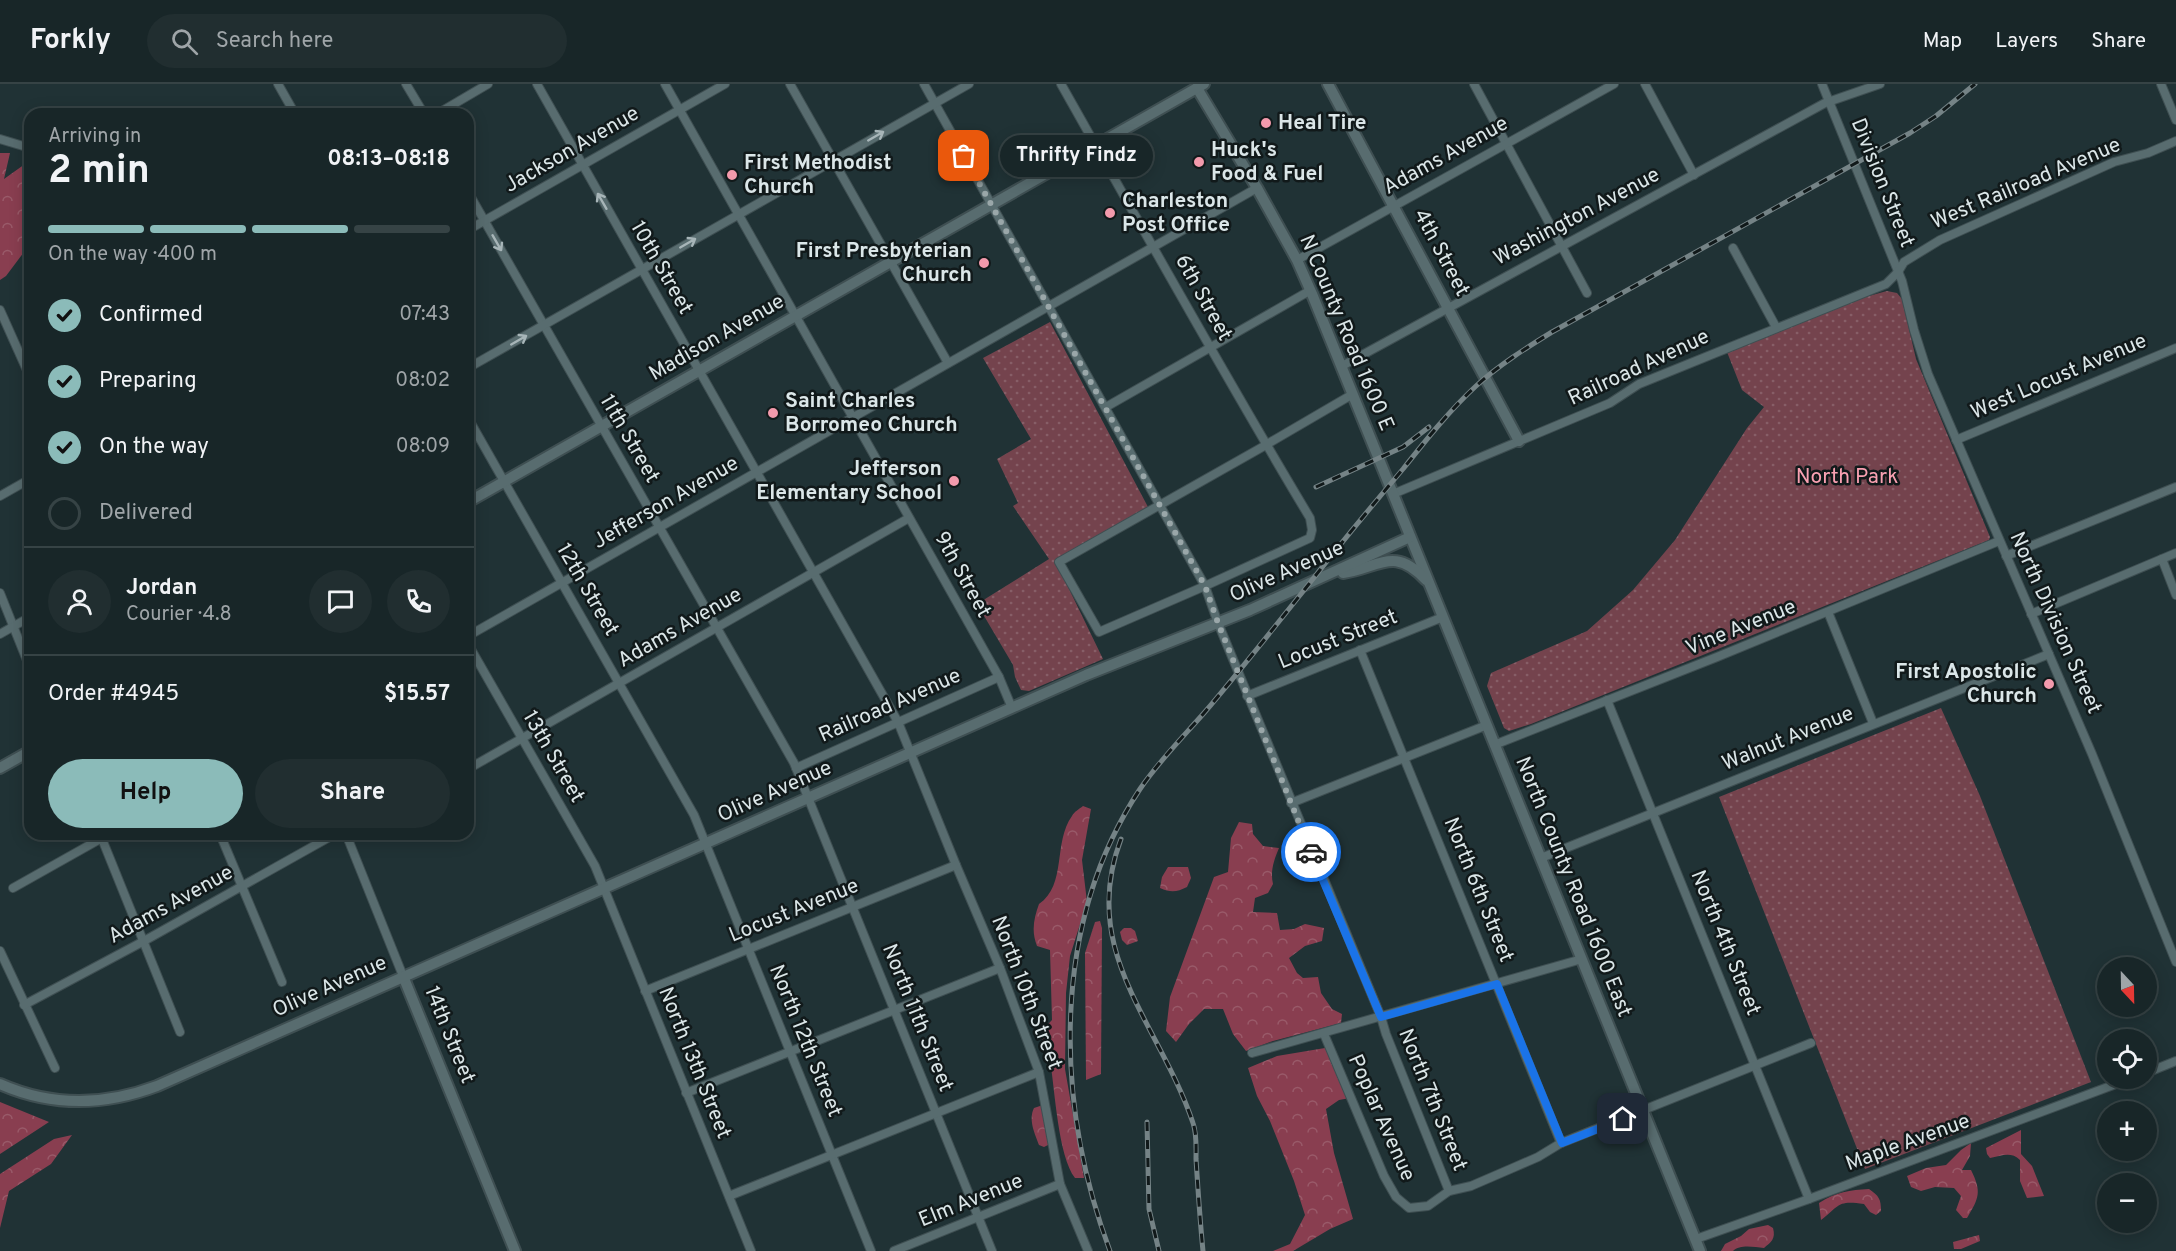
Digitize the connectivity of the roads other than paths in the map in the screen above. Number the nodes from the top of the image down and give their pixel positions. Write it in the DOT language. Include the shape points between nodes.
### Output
graph roads {
  1 [pos="278,84"];
  2 [pos="406,84"];
  3 [pos="488,84"];
  4 [pos="537,84"];
  5 [pos="665,84"];
  6 [pos="725,84"];
  7 [pos="790,84"];
  8 [pos="924,84"];
  9 [pos="969,84"];
  10 [pos="1061,84"];
  11 [pos="1328,84"];
  12 [pos="1474,84"];
  13 [pos="1614,84"];
  14 [pos="1645,84"];
  15 [pos="1822,84"];
  16 [pos="1880,84"];
  17 [pos="2161,84"];
  18 [pos="1198,85"];
  19 [pos="1830,102"];
  20 [pos="934,104"];
  21 [pos="292,108"];
  22 [pos="420,108"];
  23 [pos="447,108"];
  24 [pos="679,110"];
  25 [pos="2176,120"];
  26 [pos="0,139"];
  27 [pos="2176,141"];
  28 [pos="1506,143"];
  29 [pos="1096,145"];
  30 [pos="24,146"];
  31 [pos="833,161"];
  32 [pos="582,165"];
  33 [pos="1694,175"];
  34 [pos="1257,188"];
  35 [pos="474,203"];
  36 [pos="992,204"];
  37 [pos="1393,206"];
  38 [pos="738,215"];
  39 [pos="484,221"];
  40 [pos="474,227"];
  41 [pos="1153,247"];
  42 [pos="1562,247"];
  43 [pos="1733,248"];
  44 [pos="1296,260"];
  45 [pos="890,262"];
  46 [pos="641,270"];
  47 [pos="1898,272"];
  48 [pos="1311,290"];
  49 [pos="1587,292"];
  50 [pos="1906,297"];
  51 [pos="1048,306"];
  52 [pos="1448,307"];
  53 [pos="0,310"];
  54 [pos="795,316"];
  55 [pos="544,325"];
  56 [pos="1776,327"];
  57 [pos="1210,348"];
  58 [pos="2176,348"];
  59 [pos="24,352"];
  60 [pos="20,354"];
  61 [pos="24,363"];
  62 [pos="948,363"];
  63 [pos="474,365"];
  64 [pos="1342,366"];
  65 [pos="699,371"];
  66 [pos="1353,394"];
  67 [pos="1106,407"];
  68 [pos="852,417"];
  69 [pos="602,426"];
  70 [pos="474,429"];
  71 [pos="1956,440"];
  72 [pos="1520,441"];
  73 [pos="1266,445"];
  74 [pos="757,472"];
  75 [pos="24,482"];
  76 [pos="504,482"];
  77 [pos="2176,487"];
  78 [pos="1393,494"];
  79 [pos="0,496"];
  80 [pos="474,499"];
  81 [pos="1160,505"];
  82 [pos="909,518"];
  83 [pos="659,527"];
  84 [pos="1410,537"];
  85 [pos="1999,541"];
  86 [pos="2176,553"];
  87 [pos="2006,556"];
  88 [pos="2162,559"];
  89 [pos="814,573"];
  90 [pos="1330,574"];
  91 [pos="562,582"];
  92 [pos="1430,584"];
  93 [pos="1205,586"];
  94 [pos="0,593"];
  95 [pos="2176,595"];
  96 [pos="1828,612"];
  97 [pos="2031,614"];
  98 [pos="1443,617"];
  99 [pos="24,621"];
  100 [pos="1218,623"];
  101 [pos="14,627"];
  102 [pos="717,628"];
  103 [pos="474,633"];
  104 [pos="0,634"];
  105 [pos="1360,650"];
  106 [pos="24,653"];
  107 [pos="2049,654"];
  108 [pos="474,655"];
  109 [pos="999,677"];
  110 [pos="619,683"];
  111 [pos="1247,696"];
  112 [pos="1607,700"];
  113 [pos="1012,708"];
  114 [pos="898,722"];
  115 [pos="1873,723"];
  116 [pos="1487,725"];
  117 [pos="522,739"];
  118 [pos="1494,745"];
  119 [pos="24,754"];
  120 [pos="910,754"];
  121 [pos="1404,758"];
  122 [pos="474,766"];
  123 [pos="0,768"];
  124 [pos="796,768"];
  125 [pos="808,799"];
  126 [pos="1291,803"];
  127 [pos="1652,813"];
  128 [pos="95,840"];
  129 [pos="106,840"];
  130 [pos="223,840"];
  131 [pos="324,840"];
  132 [pos="351,840"];
  133 [pos="706,844"];
  134 [pos="1541,858"];
  135 [pos="956,865"];
  136 [pos="242,886"];
  137 [pos="13,888"];
  138 [pos="604,888"];
  139 [pos="852,907"];
  140 [pos="144,941"];
  141 [pos="749,949"];
  142 [pos="0,951"];
  143 [pos="1582,959"];
  144 [pos="2176,962"];
  145 [pos="1000,968"];
  146 [pos="403,976"];
  147 [pos="282,982"];
  148 [pos="1497,984"];
  149 [pos="645,991"];
  150 [pos="24,1005"];
  151 [pos="894,1010"];
  152 [pos="1381,1017"];
  153 [pos="180,1032"];
  154 [pos="1324,1034"];
  155 [pos="1811,1043"];
  156 [pos="791,1052"];
  157 [pos="1252,1053"];
  158 [pos="2176,1061"];
  159 [pos="1755,1065"];
  160 [pos="55,1068"];
  161 [pos="2157,1069"];
  162 [pos="1040,1072"];
  163 [pos="0,1084"];
  164 [pos="2103,1089"];
  165 [pos="686,1093"];
  166 [pos="1644,1111"];
  167 [pos="936,1114"];
  168 [pos="1562,1143"];
  169 [pos="833,1156"];
  170 [pos="1060,1184"];
  171 [pos="1449,1191"];
  172 [pos="729,1196"];
  173 [pos="1809,1199"];
  174 [pos="978,1217"];
  175 [pos="1696,1239"];
  176 [pos="515,1251"];
  177 [pos="751,1251"];
  178 [pos="871,1251"];
  179 [pos="894,1251"];
  180 [pos="992,1251"];
  181 [pos="1088,1251"];
  182 [pos="1700,1251"];
  1 -- 21 [label="street"];
  2 -- 22 [label="street"];
  3 -- 23 [label="street"];
  4 -- 32 [label="street, 10th Street"];
  5 -- 24 [label="street, 9th Street"];
  6 -- 24 [label="street, Jackson Avenue"];
  7 -- 31 [label="street"];
  8 -- 20 [label="street, North 7th Street"];
  9 -- 20 [label="street"];
  10 -- 29 [label="street, 6th Street"];
  11 -- 37 [label="main road, 4th Street"];
  12 -- 28 [label="street"];
  13 -- 28 [label="street, Adams Avenue"];
  14 -- 33 [label="street"];
  15 -- 19 [label="street, Division Street"];
  16 -- 19 [label="street, Washington Avenue"];
  17 -- 25 [label="street"];
  18 -- 29 [label="main road, Madison Avenue"];
  18 -- 34 [label="main road, N County Road 1600 E"];
  19 -- 33 [label="street, Washington Avenue"];
  19 -- 47 [label="street, Division Street"];
  31 -- 20 [label="street, one-way"];
  20 -- 36 [label="street, North 7th Street"];
  24 -- 32 [label="street, Jackson Avenue"];
  24 -- 38 [label="street, 9th Street"];
  26 -- 30 [label="street"];
  27 -- 47 [label="street, West Railroad Avenue" via="2114,162 1940,240 1904,262"];
  28 -- 37 [label="street, Adams Avenue"];
  28 -- 42 [label="street"];
  29 -- 36 [label="main road, Madison Avenue"];
  29 -- 41 [label="street, 6th Street"];
  31 -- 38 [label="street"];
  31 -- 45 [label="street"];
  32 -- 39 [label="street, Jackson Avenue"];
  46 -- 32 [label="street, 10th Street, one-way"];
  33 -- 42 [label="street, Washington Avenue"];
  34 -- 41 [label="street, Jefferson Avenue"];
  34 -- 44 [label="main road, N County Road 1600 E"];
  35 -- 39 [label="street, 11th Street"];
  36 -- 45 [label="main road, Madison Avenue"];
  36 -- 51 [label="street, North 7th Street"];
  37 -- 44 [label="street, Adams Avenue"];
  37 -- 52 [label="main road, 4th Street"];
  46 -- 38 [label="street, one-way"];
  38 -- 54 [label="street, 9th Street"];
  39 -- 40 [label="street, Jackson Avenue"];
  39 -- 55 [label="street, 11th Street, one-way"];
  41 -- 51 [label="street, Jefferson Avenue"];
  41 -- 57 [label="street, 6th Street"];
  42 -- 49 [label="street"];
  42 -- 52 [label="street, Washington Avenue"];
  43 -- 56 [label="street"];
  44 -- 48 [label="main road, N County Road 1600 E"];
  45 -- 54 [label="main road, Madison Avenue"];
  45 -- 62 [label="street"];
  46 -- 55 [label="street"];
  46 -- 65 [label="street, 10th Street"];
  47 -- 50 [label="street, Division Street"];
  47 -- 56 [label="street, Railroad Avenue" via="1886,284"];
  48 -- 57 [label="street"];
  48 -- 64 [label="main road, N County Road 1600 E"];
  50 -- 71 [label="street, North Division Street" via="1928,374"];
  51 -- 62 [label="street, Jefferson Avenue"];
  51 -- 67 [label="street, North 7th Street"];
  52 -- 64 [label="street, Washington Avenue"];
  52 -- 72 [label="main road, 4th Street"];
  53 -- 60 [label="street"];
  54 -- 65 [label="main road, Madison Avenue"];
  54 -- 68 [label="street, 9th Street"];
  63 -- 55 [label="street, one-way"];
  55 -- 69 [label="street, 11th Street"];
  56 -- 72 [label="street, Railroad Avenue" via="1639,384 1610,403"];
  57 -- 67 [label="street"];
  57 -- 73 [label="street, 6th Street"];
  58 -- 71 [label="street, West Locust Avenue"];
  59 -- 60 [label="street"];
  60 -- 61 [label="street"];
  62 -- 68 [label="street, Jefferson Avenue"];
  64 -- 66 [label="main road, N County Road 1600 E"];
  65 -- 69 [label="main road, Madison Avenue"];
  65 -- 74 [label="street, 10th Street"];
  66 -- 73 [label="street"];
  66 -- 78 [label="main road, N County Road 1600 E"];
  67 -- 81 [label="street, North 7th Street"];
  68 -- 74 [label="street, Jefferson Avenue"];
  68 -- 82 [label="street, 9th Street"];
  69 -- 76 [label="main road, Madison Avenue"];
  69 -- 83 [label="street, 11th Street"];
  70 -- 76 [label="street, 12th Street"];
  71 -- 85 [label="street, North Division Street"];
  72 -- 78 [label="street, Railroad Avenue"];
  73 -- 81 [label="street"];
  73 -- 93 [label="street, 6th Street" via="1310,518 1310,538"];
  74 -- 83 [label="street, Jefferson Avenue"];
  74 -- 89 [label="street, 10th Street"];
  75 -- 79 [label="street"];
  76 -- 80 [label="main road, Madison Avenue"];
  76 -- 91 [label="street, 12th Street"];
  77 -- 87 [label="street"];
  78 -- 84 [label="main road, N County Road 1600 E"];
  81 -- 93 [label="street, North 7th Street"];
  81 -- 93 [label="street" via="1059,562 1099,632"];
  82 -- 89 [label="street, Adams Avenue"];
  82 -- 109 [label="street, 9th Street"];
  83 -- 91 [label="street, Jefferson Avenue"];
  83 -- 102 [label="street, 11th Street"];
  84 -- 90 [label="main road, Olive Avenue"];
  84 -- 92 [label="main road, North County Road 1600 East"];
  85 -- 87 [label="street, North Division Street"];
  85 -- 96 [label="street, Vine Avenue"];
  86 -- 88 [label="street"];
  87 -- 97 [label="street, North Division Street"];
  88 -- 95 [label="street"];
  88 -- 97 [label="street"];
  89 -- 102 [label="street, Adams Avenue"];
  89 -- 114 [label="street, 10th Street"];
  90 -- 92 [label="main road" via="1397,560"];
  90 -- 100 [label="main road, Olive Avenue"];
  91 -- 103 [label="street, Jefferson Avenue"];
  91 -- 110 [label="street, 12th Street"];
  92 -- 98 [label="main road, North County Road 1600 East"];
  93 -- 100 [label="street, North 7th Street"];
  94 -- 101 [label="street"];
  96 -- 112 [label="street, Vine Avenue"];
  96 -- 115 [label="street"];
  97 -- 107 [label="street, North Division Street"];
  98 -- 105 [label="street, Locust Street"];
  98 -- 116 [label="main road, North County Road 1600 East"];
  99 -- 101 [label="street"];
  100 -- 111 [label="street, North 7th Street"];
  100 -- 113 [label="main road, Olive Avenue"];
  101 -- 104 [label="street"];
  101 -- 106 [label="street"];
  102 -- 110 [label="street, Adams Avenue"];
  102 -- 124 [label="street, 11th Street"];
  105 -- 111 [label="street, Locust Street"];
  105 -- 121 [label="street, North 6th Street"];
  107 -- 115 [label="street, Walnut Avenue"];
  107 -- 144 [label="street, North Division Street"];
  108 -- 117 [label="street, 13th Street"];
  109 -- 113 [label="street, 9th Street"];
  109 -- 114 [label="street, Railroad Avenue"];
  110 -- 117 [label="street, Adams Avenue"];
  110 -- 133 [label="street, 12th Street" via="694,814"];
  111 -- 126 [label="street, North 7th Street"];
  112 -- 118 [label="street, Vine Avenue"];
  112 -- 127 [label="street, North 4th Street"];
  113 -- 120 [label="main road, Olive Avenue"];
  114 -- 120 [label="street, 10th Street"];
  114 -- 124 [label="street, Railroad Avenue"];
  115 -- 127 [label="street, Walnut Avenue"];
  116 -- 118 [label="main road, North County Road 1600 East"];
  116 -- 121 [label="street"];
  117 -- 122 [label="street, Adams Avenue"];
  117 -- 138 [label="street, 13th Street"];
  118 -- 134 [label="main road, North County Road 1600 East"];
  119 -- 123 [label="main road"];
  120 -- 125 [label="main road, Olive Avenue"];
  120 -- 135 [label="street, North 10th Street"];
  121 -- 126 [label="street"];
  121 -- 148 [label="street, North 6th Street"];
  124 -- 125 [label="street, 11th Street"];
  125 -- 133 [label="main road, Olive Avenue"];
  125 -- 139 [label="street, North 11th Street"];
  126 -- 152 [label="street, North 7th Street"];
  127 -- 134 [label="street, Walnut Avenue"];
  127 -- 159 [label="street, North 4th Street"];
  128 -- 137 [label="street"];
  129 -- 140 [label="street"];
  130 -- 136 [label="street"];
  131 -- 136 [label="street, Adams Avenue"];
  132 -- 146 [label="street, 14th Street"];
  133 -- 138 [label="main road, Olive Avenue"];
  133 -- 141 [label="street, North 12th Street"];
  134 -- 143 [label="main road, North County Road 1600 East"];
  135 -- 139 [label="street, Locust Avenue"];
  135 -- 145 [label="street, North 10th Street"];
  136 -- 140 [label="street, Adams Avenue"];
  136 -- 147 [label="street"];
  138 -- 146 [label="main road, Olive Avenue"];
  138 -- 149 [label="street, North 13th Street"];
  139 -- 141 [label="street, Locust Avenue"];
  139 -- 151 [label="street, North 11th Street"];
  140 -- 150 [label="street, Adams Avenue"];
  140 -- 153 [label="street"];
  141 -- 149 [label="street, Locust Avenue"];
  141 -- 156 [label="street, North 12th Street"];
  142 -- 150 [label="street"];
  143 -- 148 [label="street"];
  143 -- 166 [label="main road, North County Road 1600 East"];
  145 -- 151 [label="street"];
  145 -- 162 [label="street, North 10th Street"];
  146 -- 163 [label="main road, Olive Avenue" via="156,1086 115,1099 74,1102 34,1096"];
  146 -- 176 [label="main road, 14th Street"];
  148 -- 152 [label="street"];
  148 -- 168 [label="street, North 6th Street"];
  149 -- 165 [label="street, North 13th Street"];
  150 -- 160 [label="street"];
  151 -- 156 [label="street"];
  151 -- 167 [label="street, North 11th Street"];
  152 -- 154 [label="street"];
  152 -- 171 [label="street, North 7th Street"];
  154 -- 157 [label="street"];
  154 -- 171 [label="street, Poplar Avenue" via="1396,1197 1408,1208 1428,1206"];
  155 -- 159 [label="street, Poplar Avenue"];
  156 -- 165 [label="street"];
  156 -- 169 [label="street, North 12th Street"];
  158 -- 161 [label="street"];
  159 -- 166 [label="street, Poplar Avenue"];
  159 -- 173 [label="street, North 4th Street"];
  162 -- 167 [label="street"];
  162 -- 170 [label="street, North 10th Street"];
  164 -- 173 [label="street, Maple Avenue"];
  165 -- 172 [label="street, North 13th Street"];
  166 -- 168 [label="street, Poplar Avenue"];
  166 -- 175 [label="main road, North County Road 1600 East"];
  167 -- 169 [label="street"];
  167 -- 174 [label="street, North 11th Street"];
  168 -- 171 [label="street, Poplar Avenue" via="1493,1177"];
  169 -- 172 [label="street"];
  169 -- 178 [label="street, North 12th Street"];
  170 -- 174 [label="street, Elm Avenue"];
  170 -- 181 [label="street, North 10th Street"];
  172 -- 177 [label="street, North 13th Street"];
  173 -- 175 [label="street, Maple Avenue"];
  174 -- 179 [label="street, Elm Avenue"];
  174 -- 180 [label="street, North 11th Street"];
  175 -- 182 [label="main road, North County Road 1600 East"];
}
